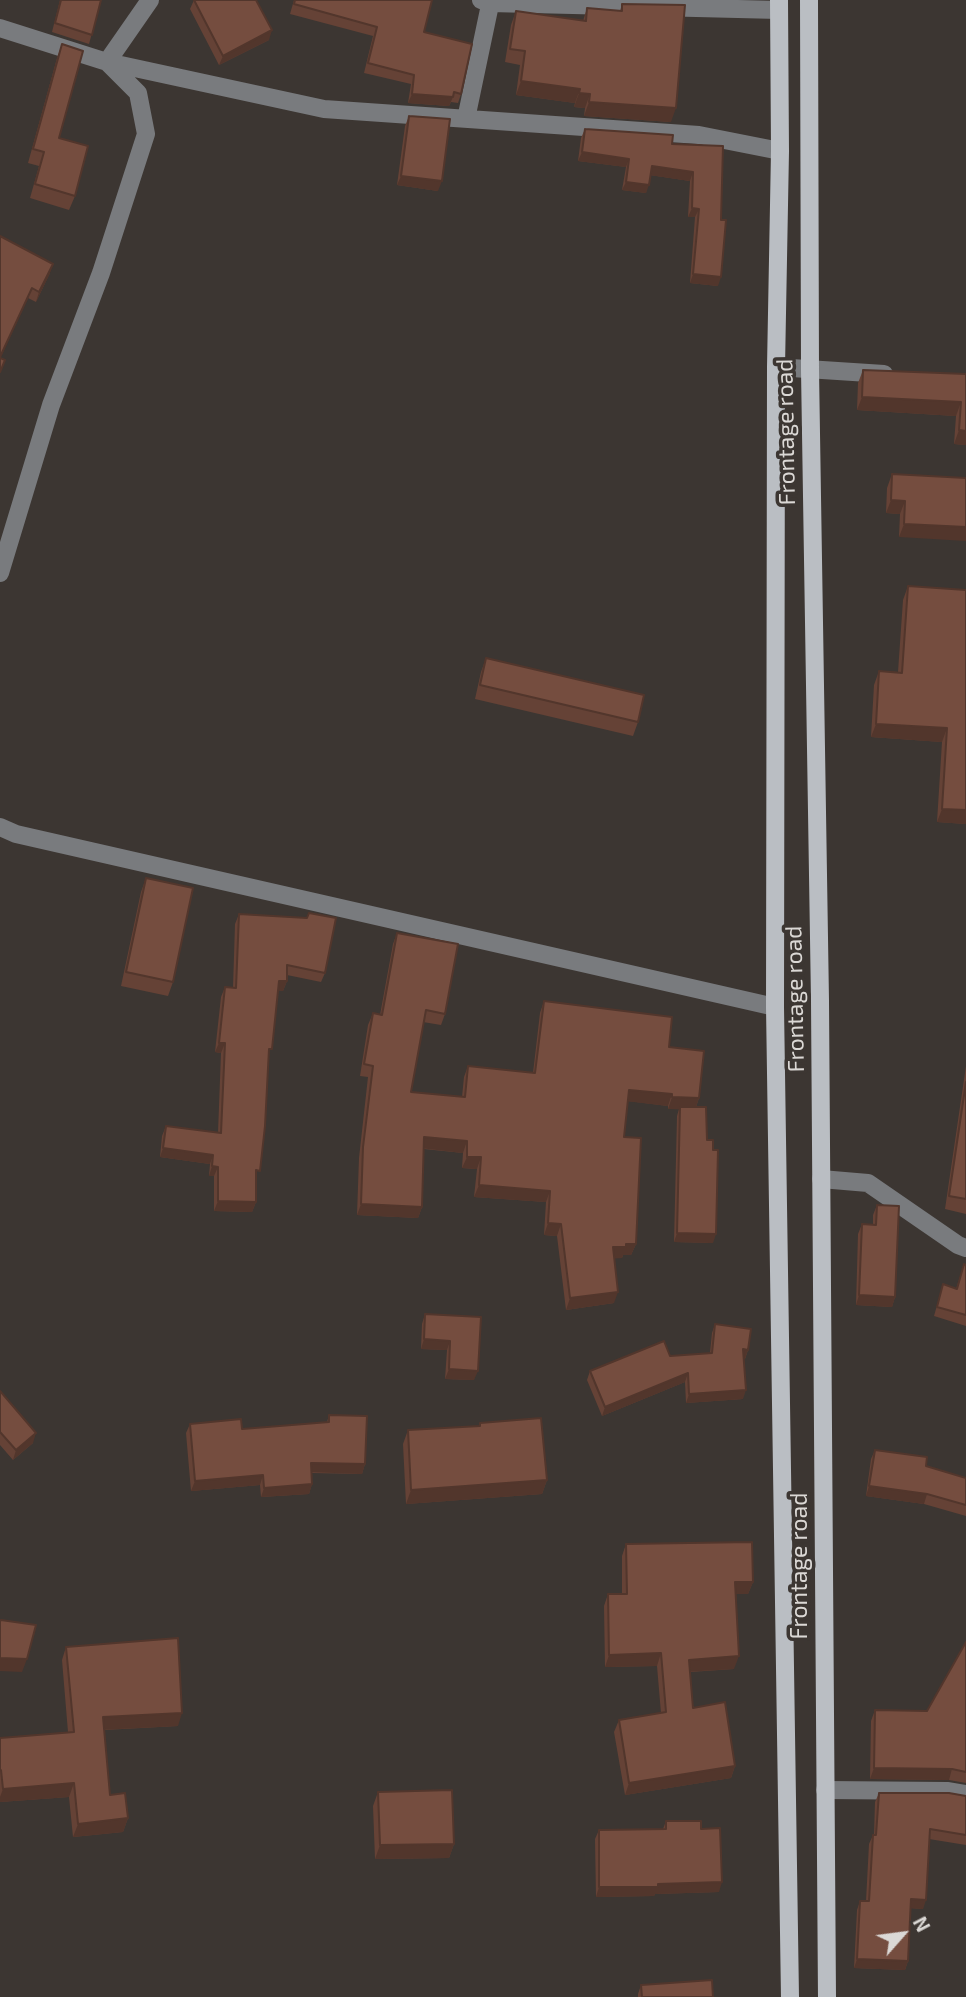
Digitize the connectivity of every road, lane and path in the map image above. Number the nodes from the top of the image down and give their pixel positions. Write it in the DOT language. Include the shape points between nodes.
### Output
graph roads {
  1 [pos="150,0"];
  2 [pos="809,0"];
  3 [pos="487,1"];
  4 [pos="779,5"];
  5 [pos="0,28"];
  6 [pos="107,62"];
  7 [pos="466,119"];
  8 [pos="780,151"];
  9 [pos="776,367"];
  10 [pos="810,370"];
  11 [pos="901,374"];
  12 [pos="0,573"];
  13 [pos="0,827"];
  14 [pos="775,1007"];
  15 [pos="821,1179"];
  16 [pos="966,1248"];
  17 [pos="825,1790"];
  18 [pos="966,1794"];
  19 [pos="790,1997"];
  20 [pos="827,1997"];
  1 -- 6 [label="street"];
  2 -- 10 [label="main road, Frontage road"];
  3 -- 4 [label="street"];
  3 -- 7 [label="street"];
  4 -- 8 [label="main road"];
  5 -- 6 [label="street"];
  6 -- 7 [label="street" via="324,109"];
  6 -- 12 [label="street" via="138,93 146,134 101,273 51,405"];
  7 -- 8 [label="street" via="699,135"];
  8 -- 9 [label="main road"];
  9 -- 10 [label="street"];
  9 -- 14 [label="main road"];
  10 -- 11 [label="street"];
  10 -- 15 [label="main road, Frontage road"];
  13 -- 14 [label="street"];
  14 -- 19 [label="main road"];
  15 -- 16 [label="street" via="868,1183"];
  15 -- 17 [label="main road, Frontage road"];
  17 -- 18 [label="street"];
  17 -- 20 [label="main road, Frontage road"];
}
